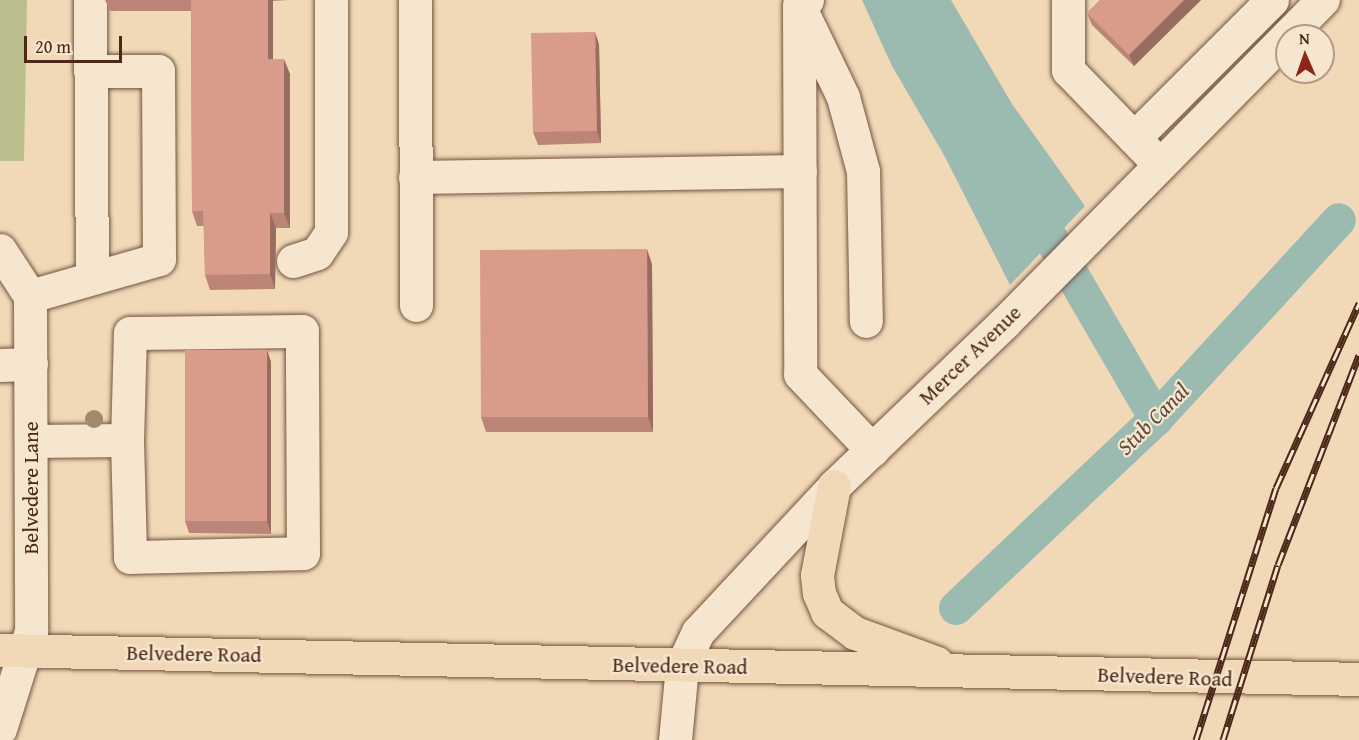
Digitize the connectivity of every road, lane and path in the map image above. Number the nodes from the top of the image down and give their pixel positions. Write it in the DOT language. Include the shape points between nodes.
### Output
graph roads {
  1 [pos="90,0"];
  2 [pos="331,0"];
  3 [pos="415,0"];
  4 [pos="1068,0"];
  5 [pos="1272,0"];
  6 [pos="1323,0"];
  7 [pos="801,2"];
  8 [pos="90,71"];
  9 [pos="1134,138"];
  10 [pos="1159,164"];
  11 [pos="800,171"];
  12 [pos="416,177"];
  13 [pos="0,250"];
  14 [pos="293,261"];
  15 [pos="92,275"];
  16 [pos="30,296"];
  17 [pos="416,305"];
  18 [pos="866,321"];
  19 [pos="15,365"];
  20 [pos="127,440"];
  21 [pos="31,441"];
  22 [pos="872,450"];
  23 [pos="834,486"];
  24 [pos="12,651"];
  25 [pos="682,666"];
  26 [pos="961,672"];
  27 [pos="1359,679"];
  28 [pos="0,729"];
  29 [pos="675,740"];
  1 -- 8 [label="street"];
  2 -- 14 [label="street" via="331,232 317,253"];
  3 -- 12 [label="street"];
  4 -- 9 [label="street" via="1068,70"];
  5 -- 9 [label="street"];
  6 -- 10 [label="street, Mercer Avenue"];
  7 -- 11 [label="street"];
  7 -- 18 [label="street" via="843,97 863,171"];
  8 -- 15 [label="street"];
  8 -- 15 [label="street" via="158,71 159,259"];
  9 -- 10 [label="street"];
  10 -- 22 [label="street, Mercer Avenue" via="1004,323"];
  11 -- 12 [label="street"];
  11 -- 22 [label="street" via="800,374"];
  12 -- 17 [label="street"];
  13 -- 16 [label="street"];
  15 -- 16 [label="street"];
  16 -- 19 [label="street, Belvedere Lane"];
  19 -- 21 [label="street, Belvedere Lane"];
  20 -- 20 [label="street" via="130,557 303,553 302,331 130,333"];
  20 -- 21 [label="street"];
  21 -- 24 [label="street, Belvedere Lane" via="31,631"];
  22 -- 23 [label="street, Mercer Avenue"];
  23 -- 25 [label="street, Mercer Avenue" via="698,632"];
  23 -- 26 [label="main road" via="817,575 827,612 855,633"];
  24 -- 25 [label="main road, Belvedere Road"];
  24 -- 28 [label="street, Belvedere Lane"];
  25 -- 26 [label="main road, Belvedere Road"];
  25 -- 29 [label="street, Mercer Avenue"];
  26 -- 27 [label="main road, Belvedere Road"];
}
